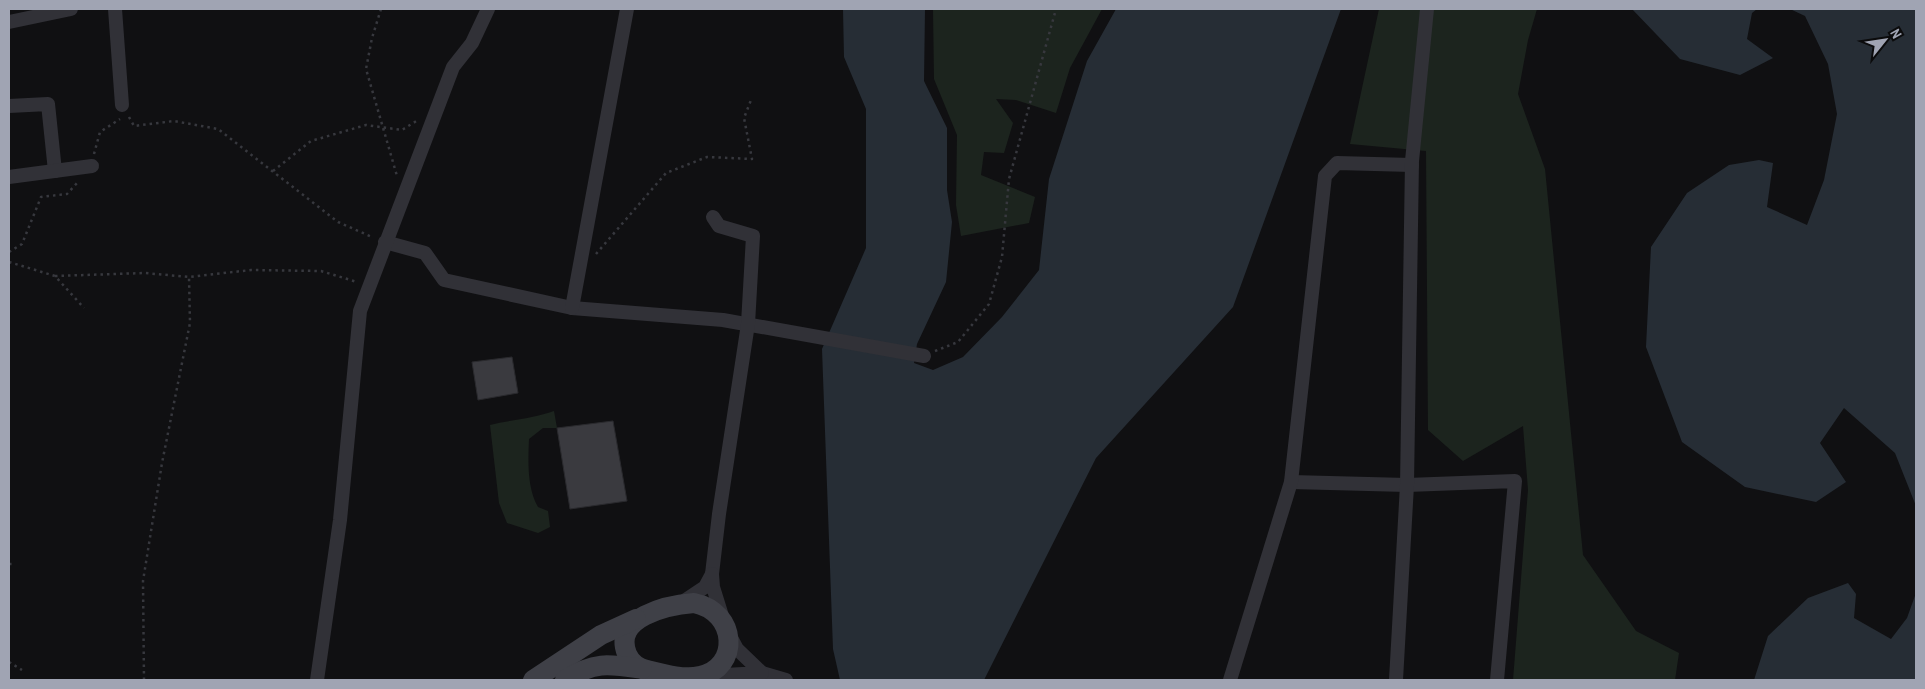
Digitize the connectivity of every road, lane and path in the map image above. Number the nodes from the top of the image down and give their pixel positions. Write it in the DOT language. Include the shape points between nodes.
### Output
graph roads {
  1 [pos="71,9"];
  2 [pos="115,9"];
  3 [pos="382,9"];
  4 [pos="488,9"];
  5 [pos="628,9"];
  6 [pos="1056,9"];
  7 [pos="1426,9"];
  8 [pos="9,22"];
  9 [pos="751,100"];
  10 [pos="122,105"];
  11 [pos="9,106"];
  12 [pos="436,110"];
  13 [pos="383,127"];
  14 [pos="1412,165"];
  15 [pos="92,166"];
  16 [pos="55,171"];
  17 [pos="273,171"];
  18 [pos="9,177"];
  19 [pos="403,196"];
  20 [pos="713,217"];
  21 [pos="385,242"];
  22 [pos="9,262"];
  23 [pos="578,274"];
  24 [pos="55,276"];
  25 [pos="189,277"];
  26 [pos="369,286"];
  27 [pos="84,308"];
  28 [pos="572,308"];
  29 [pos="748,324"];
  30 [pos="924,356"];
  31 [pos="1291,482"];
  32 [pos="1408,486"];
  33 [pos="9,564"];
  34 [pos="14,564"];
  35 [pos="712,574"];
  36 [pos="681,604"];
  37 [pos="640,617"];
  38 [pos="725,625"];
  39 [pos="9,662"];
  40 [pos="642,669"];
  41 [pos="22,670"];
  42 [pos="762,673"];
  43 [pos="701,676"];
  44 [pos="144,680"];
  45 [pos="317,680"];
  46 [pos="533,680"];
  47 [pos="565,680"];
  48 [pos="786,680"];
  49 [pos="1230,680"];
  50 [pos="1396,680"];
  51 [pos="1497,680"];
  1 -- 8 [label="street"];
  2 -- 10 [label="street"];
  3 -- 13 [label="path" via="366,69"];
  4 -- 12 [label="street" via="472,42 453,67"];
  5 -- 23 [label="street"];
  6 -- 30 [label="path" via="1009,178 1002,257 989,304 958,342"];
  7 -- 14 [label="street"];
  9 -- 23 [label="path" via="744,118 752,159 707,157 666,173"];
  10 -- 17 [label="path" via="134,126 174,121 218,129"];
  11 -- 16 [label="street" via="48,104"];
  12 -- 13 [label="path" via="402,130"];
  12 -- 19 [label="street"];
  13 -- 17 [label="path" via="366,125 311,141"];
  13 -- 19 [label="path"];
  14 -- 31 [label="street" via="1337,163 1325,176"];
  14 -- 32 [label="street"];
  15 -- 16 [label="street"];
  16 -- 18 [label="street"];
  17 -- 21 [label="path" via="338,222"];
  19 -- 21 [label="street"];
  20 -- 29 [label="street" via="719,226 753,236"];
  21 -- 26 [label="street"];
  21 -- 28 [label="street" via="425,253 444,280"];
  22 -- 24 [label="path"];
  23 -- 28 [label="street"];
  24 -- 25 [label="path" via="145,273"];
  24 -- 27 [label="path"];
  25 -- 26 [label="path" via="250,270 321,271"];
  25 -- 44 [label="path" via="190,323 143,580"];
  26 -- 45 [label="street" via="360,311 340,520"];
  28 -- 29 [label="street"];
  29 -- 30 [label="street"];
  29 -- 35 [label="street"];
  31 -- 32 [label="street"];
  31 -- 49 [label="street"];
  32 -- 50 [label="street"];
  32 -- 51 [label="street" via="1515,480"];
  33 -- 34 [label="path"];
  35 -- 36 [label="street" via="705,587"];
  35 -- 38 [label="street"];
  36 -- 37 [label="street"];
  36 -- 38 [label="street" via="694,602 705,605 715,611"];
  37 -- 40 [label="street" via="628,630 625,647 634,664"];
  37 -- 46 [label="street" via="601,635"];
  38 -- 42 [label="street" via="737,649"];
  38 -- 43 [label="street" via="728,648 720,664"];
  39 -- 41 [label="path"];
  40 -- 43 [label="street"];
  40 -- 47 [label="street" via="608,664 579,671"];
  42 -- 43 [label="street"];
  42 -- 48 [label="street"];
}
